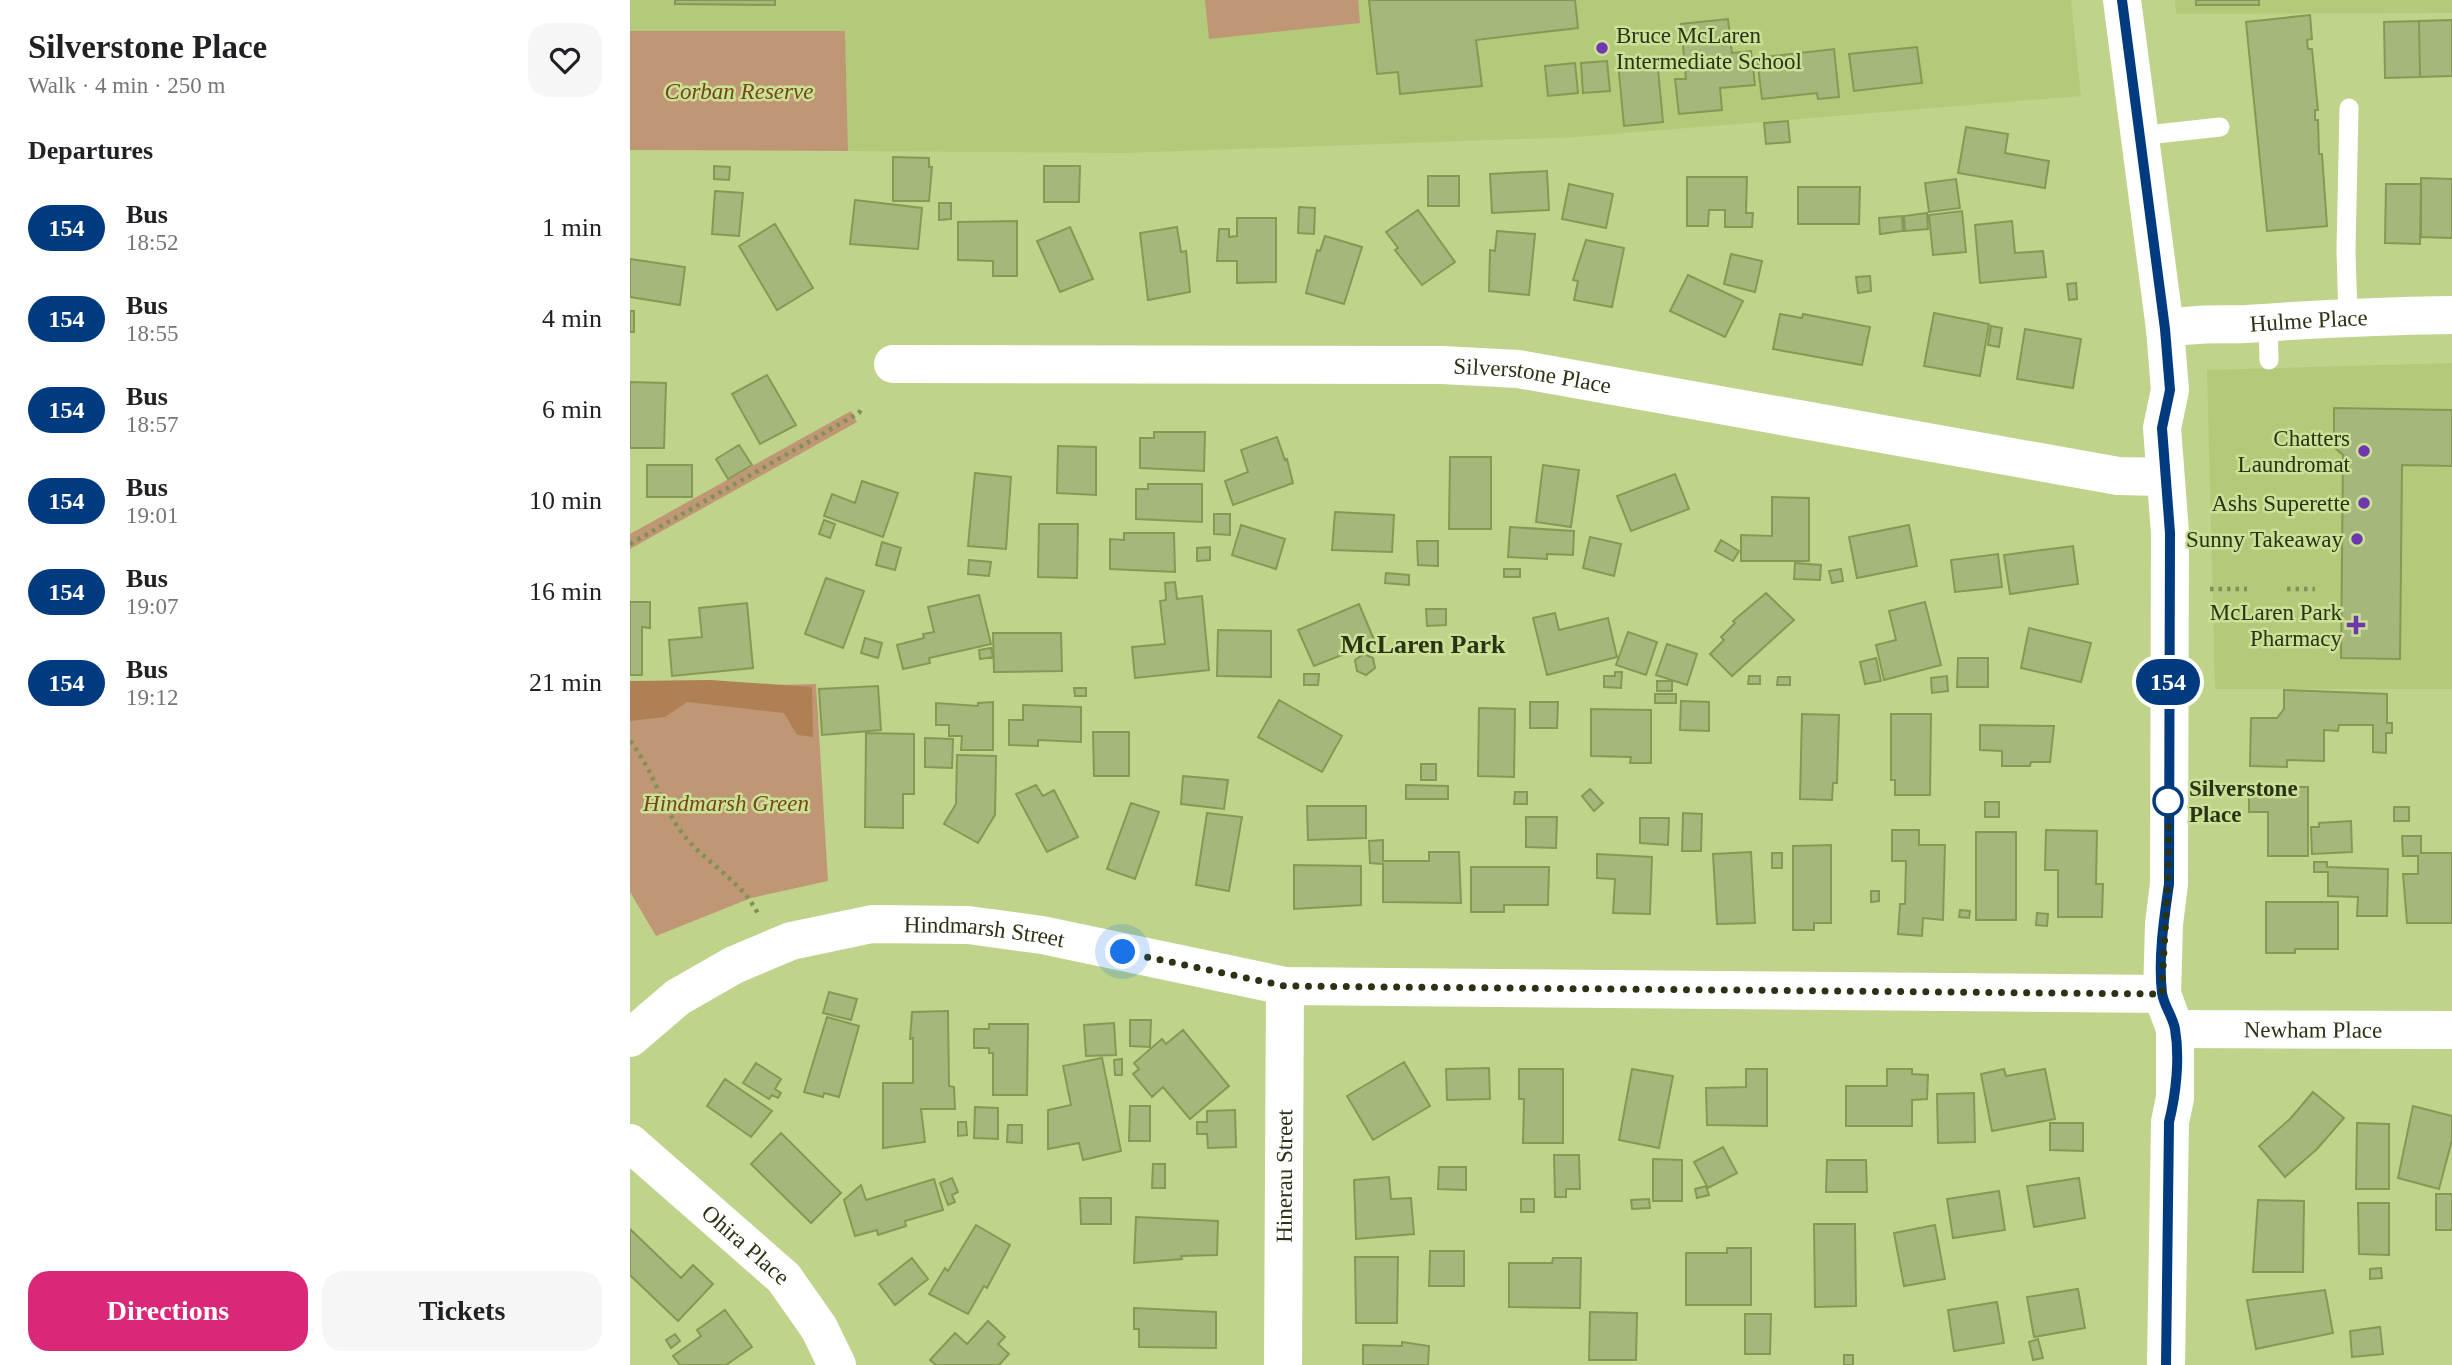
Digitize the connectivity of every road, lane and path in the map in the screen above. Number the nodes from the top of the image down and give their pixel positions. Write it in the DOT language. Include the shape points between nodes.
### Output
graph roads {
  1 [pos="2122,0"];
  2 [pos="2350,108"];
  3 [pos="2220,127"];
  4 [pos="2138,136"];
  5 [pos="2348,316"];
  6 [pos="2452,316"];
  7 [pos="2268,322"];
  8 [pos="2165,329"];
  9 [pos="2269,360"];
  10 [pos="893,364"];
  11 [pos="862,408"];
  12 [pos="2164,477"];
  13 [pos="630,544"];
  14 [pos="2210,589"];
  15 [pos="2247,589"];
  16 [pos="2287,589"];
  17 [pos="2315,589"];
  18 [pos="630,741"];
  19 [pos="764,926"];
  20 [pos="1285,986"];
  21 [pos="2169,1012"];
  22 [pos="2452,1030"];
  23 [pos="630,1038"];
  24 [pos="630,1143"];
  25 [pos="837,1365"];
  26 [pos="1283,1365"];
  27 [pos="2166,1365"];
  1 -- 4 [label="street"];
  2 -- 5 [label="lane"];
  3 -- 4 [label="lane"];
  4 -- 8 [label="street"];
  5 -- 6 [label="street, Hulme Place"];
  5 -- 7 [label="street, Hulme Place"];
  7 -- 8 [label="street, Hulme Place"];
  7 -- 9 [label="lane"];
  8 -- 12 [label="street" via="2170,390 2162,428"];
  10 -- 12 [label="street, Silverstone Place" via="1518,369 2118,476"];
  11 -- 13 [label="path" via="859,414"];
  12 -- 21 [label="street" via="2181,666 2164,923"];
  14 -- 15 [label="path"];
  16 -- 17 [label="path"];
  18 -- 19 [label="path" via="681,833 750,897"];
  20 -- 21 [label="street, Hindmarsh Street"];
  20 -- 23 [label="street, Hindmarsh Street" via="1042,935 968,925 872,924 791,941 734,965 678,997"];
  20 -- 26 [label="street, Hinerau Street"];
  21 -- 22 [label="street, Newham Place"];
  21 -- 27 [label="street" via="2175,1098 2169,1122"];
  24 -- 25 [label="street, Ohira Place" via="784,1278 819,1328"];
}
